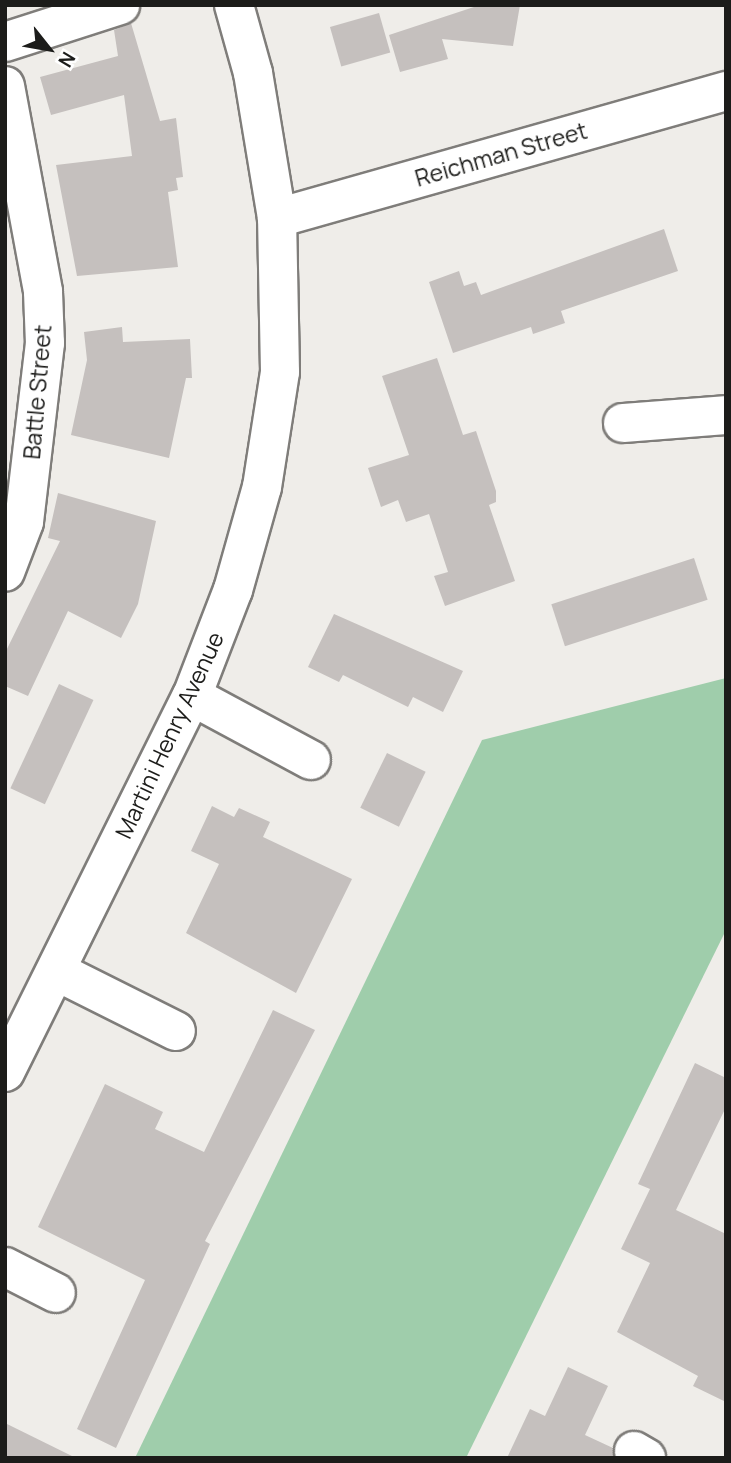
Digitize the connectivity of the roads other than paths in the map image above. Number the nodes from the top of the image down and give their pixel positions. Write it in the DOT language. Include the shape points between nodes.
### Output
graph roads {
  1 [pos="120,5"];
  2 [pos="234,5"];
  3 [pos="5,42"];
  4 [pos="5,86"];
  5 [pos="726,91"];
  6 [pos="277,218"];
  7 [pos="726,415"];
  8 [pos="623,423"];
  9 [pos="5,572"];
  10 [pos="192,696"];
  11 [pos="311,760"];
  12 [pos="56,971"];
  13 [pos="176,1031"];
  14 [pos="9,1054"];
  15 [pos="5,1267"];
  16 [pos="56,1293"];
  1 -- 3 [label="street"];
  2 -- 6 [label="street, Martini Henry Avenue" via="253,73"];
  4 -- 9 [label="street, Battle Street" via="43,292 45,343 24,522"];
  5 -- 6 [label="street, Reichman Street"];
  6 -- 10 [label="street, Martini Henry Avenue" via="280,372 262,487 233,590"];
  7 -- 8 [label="street"];
  10 -- 11 [label="street"];
  10 -- 12 [label="street, Martini Henry Avenue"];
  12 -- 13 [label="street"];
  12 -- 14 [label="street, Martini Henry Avenue"];
  15 -- 16 [label="street"];
}
